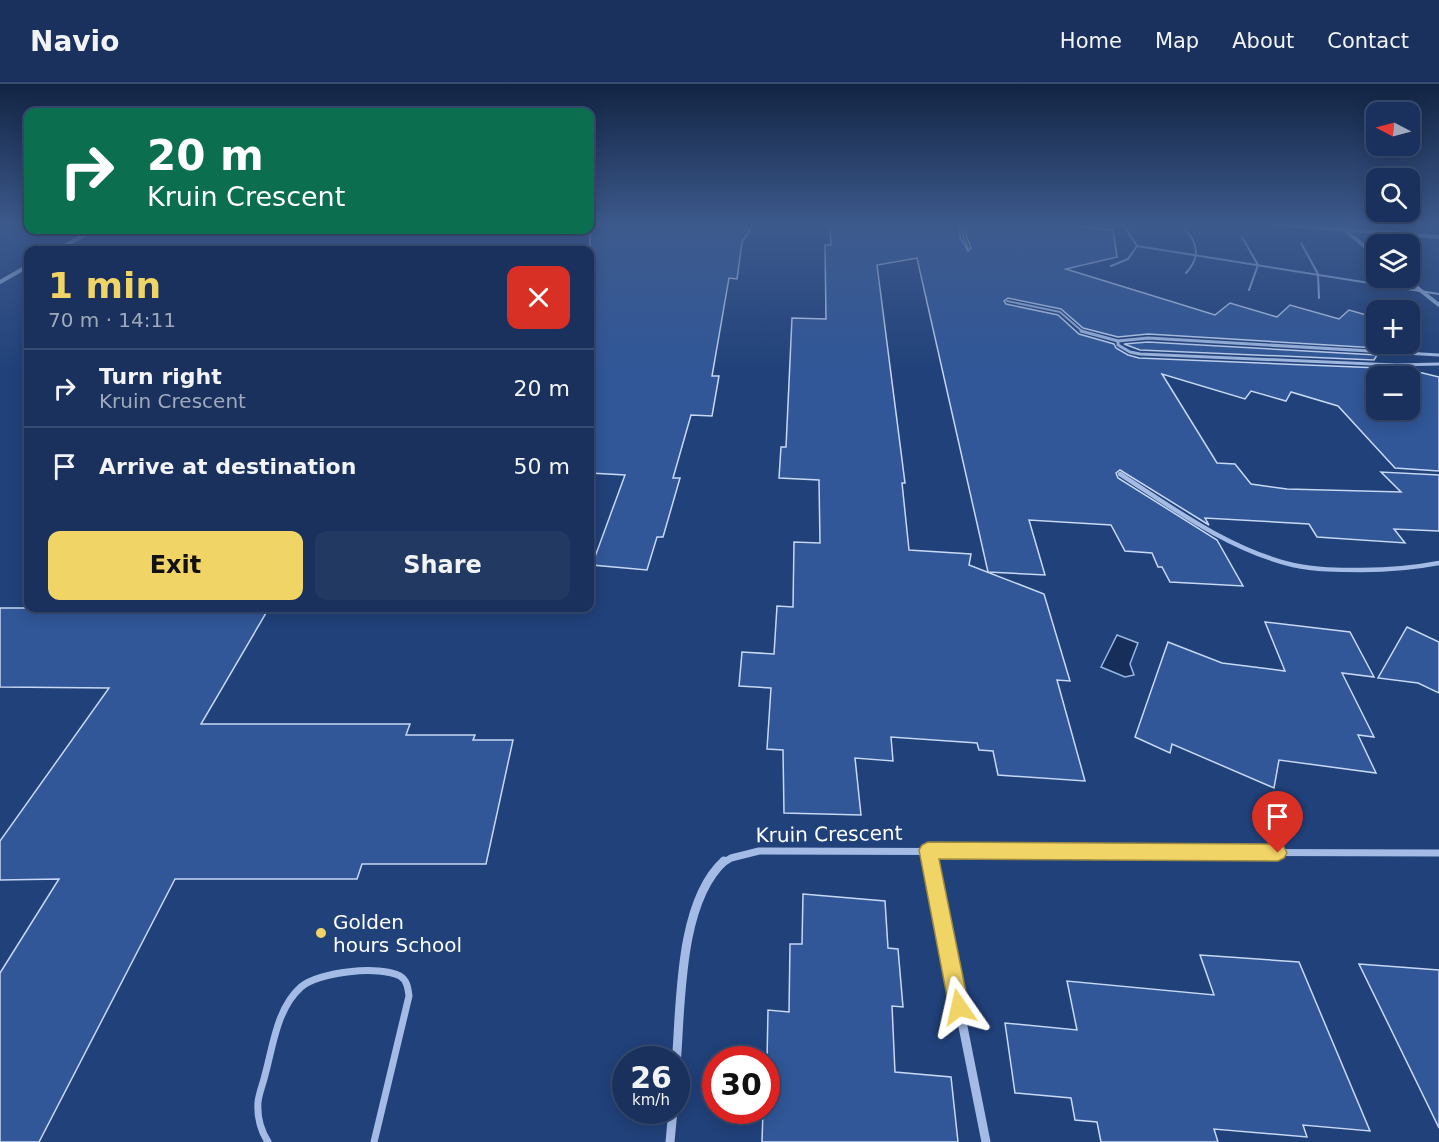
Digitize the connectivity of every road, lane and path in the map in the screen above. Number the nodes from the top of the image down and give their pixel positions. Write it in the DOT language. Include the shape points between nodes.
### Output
graph roads {
  1 [pos="15,273"];
  2 [pos="1255,273"];
  3 [pos="1314,273"];
  4 [pos="1318,274"];
  5 [pos="0,282"];
  6 [pos="1417,288"];
  7 [pos="1250,290"];
  8 [pos="1421,291"];
  9 [pos="1439,294"];
  10 [pos="1319,298"];
  11 [pos="1007,301"];
  12 [pos="1439,305"];
  13 [pos="1118,341"];
  14 [pos="1439,355"];
  15 [pos="1439,364"];
  16 [pos="1120,474"];
  17 [pos="1439,562"];
  18 [pos="928,850"];
  19 [pos="1439,853"];
  20 [pos="678,1046"];
  21 [pos="671,1124"];
  22 [pos="268,1142"];
  23 [pos="374,1142"];
  24 [pos="670,1142"];
  25 [pos="986,1142"];
  1 -- 5 [label="street"];
  2 -- 7 [label="lane"];
  3 -- 4 [label="lane"];
  4 -- 8 [label="lane"];
  4 -- 10 [label="lane"];
  6 -- 8 [label="street"];
  8 -- 9 [label="lane"];
  8 -- 12 [label="street"];
  11 -- 13 [label="lane" via="1060,312 1087,334"];
  13 -- 14 [label="lane" via="1214,340"];
  13 -- 15 [label="lane" via="1123,349 1140,354"];
  16 -- 17 [label="lane" via="1253,552 1284,562 1319,569 1379,570"];
  18 -- 19 [label="street, Kruin Crescent"];
  18 -- 20 [label="street, Kruin Crescent" via="759,851 726,859 709,876 694,910"];
  18 -- 25 [label="street"];
  21 -- 24 [label="street"];
  22 -- 23 [label="lane" via="260,1124 258,1101 288,1002 312,979 386,972 401,976 409,996"];
}
